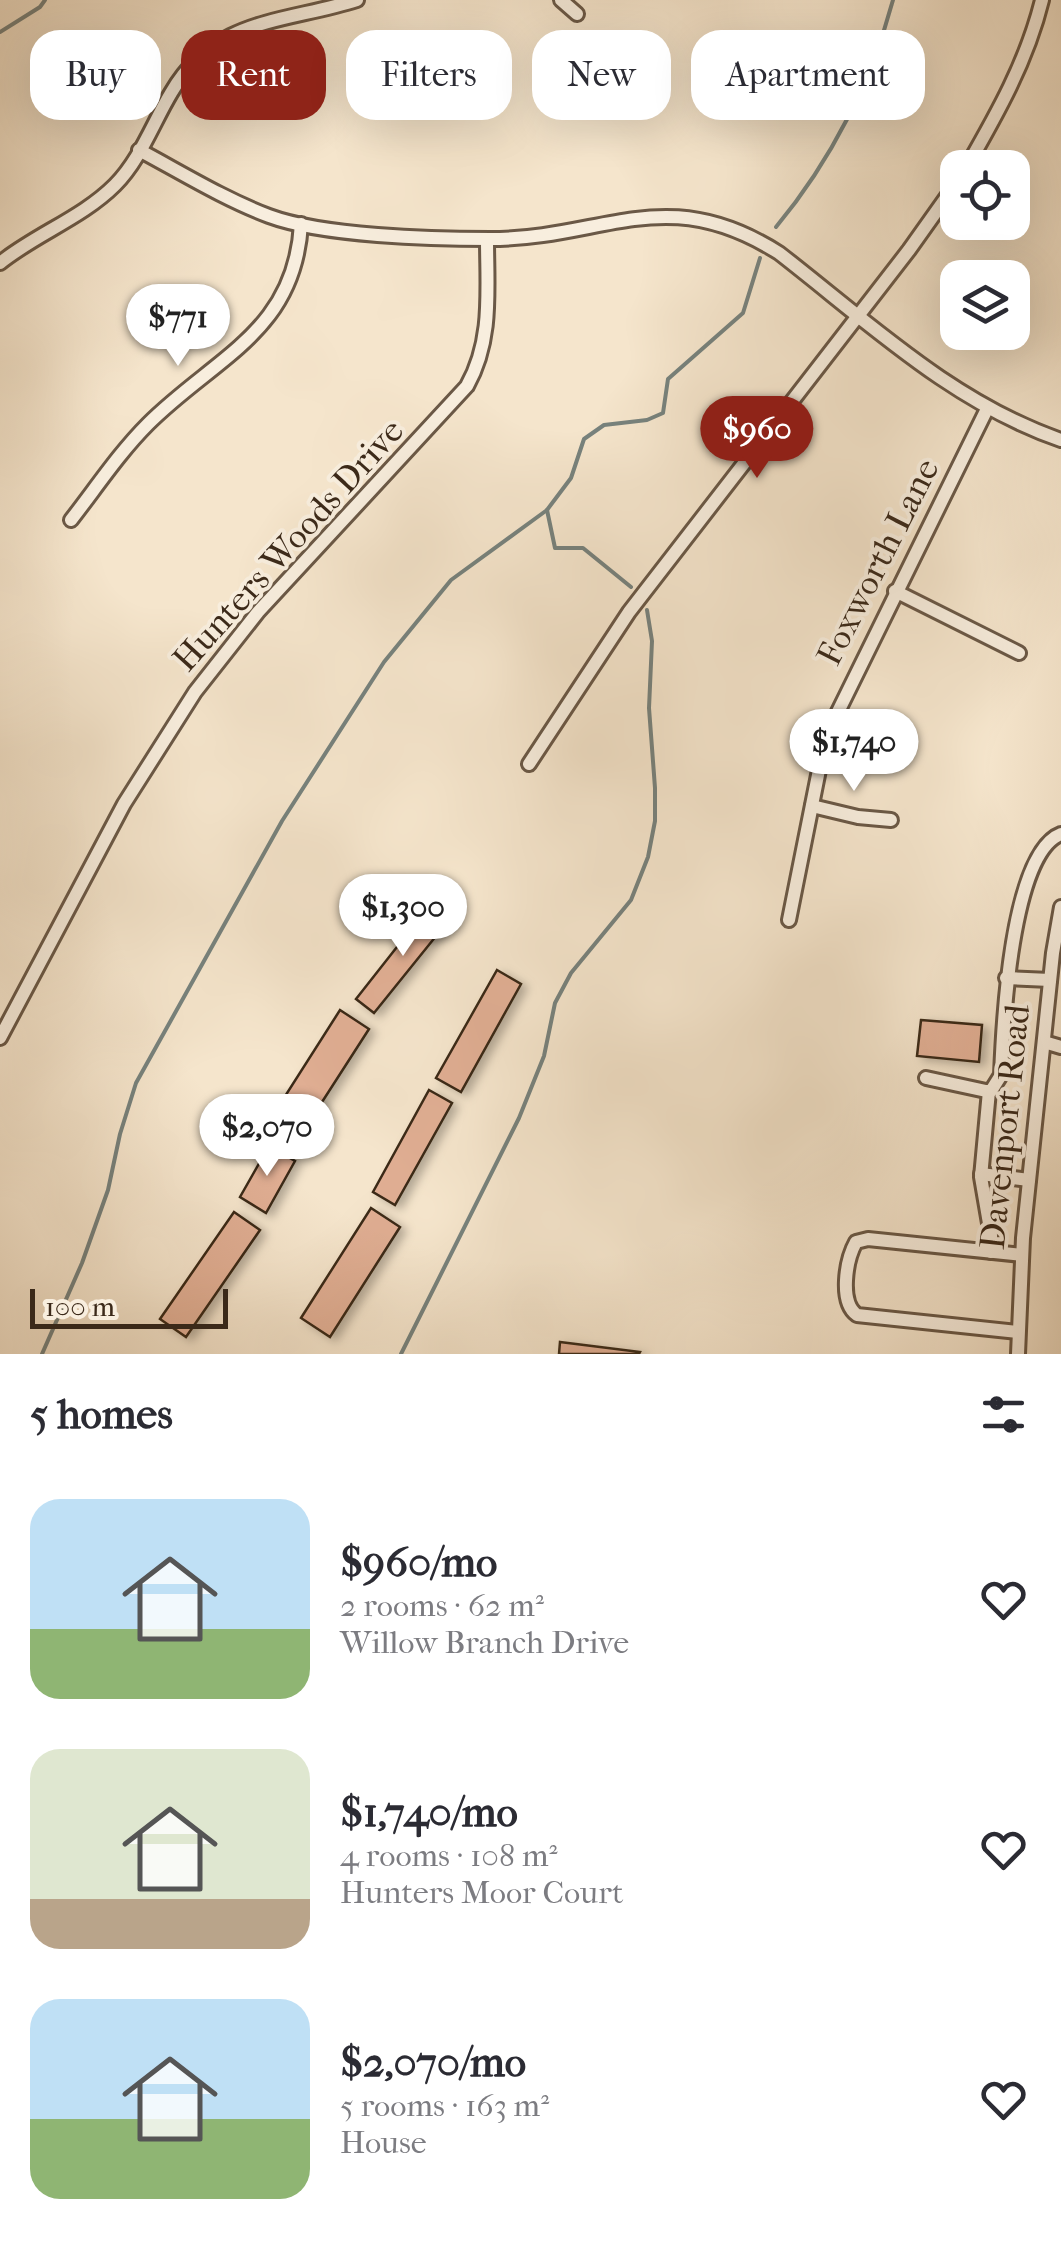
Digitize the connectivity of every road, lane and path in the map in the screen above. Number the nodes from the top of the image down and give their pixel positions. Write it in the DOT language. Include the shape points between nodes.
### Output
graph roads {
  1 [pos="357,0"];
  2 [pos="562,0"];
  3 [pos="1042,0"];
  4 [pos="578,14"];
  5 [pos="139,150"];
  6 [pos="976,150"];
  7 [pos="940,205"];
  8 [pos="301,224"];
  9 [pos="488,239"];
  10 [pos="0,263"];
  11 [pos="859,315"];
  12 [pos="987,409"];
  13 [pos="1061,440"];
  14 [pos="71,520"];
  15 [pos="896,591"];
  16 [pos="1019,653"];
  17 [pos="529,764"];
  18 [pos="812,806"];
  19 [pos="890,820"];
  20 [pos="1061,834"];
  21 [pos="1061,908"];
  22 [pos="789,920"];
  23 [pos="1006,978"];
  24 [pos="1050,980"];
  25 [pos="0,1035"];
  26 [pos="1044,1042"];
  27 [pos="1061,1046"];
  28 [pos="926,1078"];
  29 [pos="988,1091"];
  30 [pos="981,1174"];
  31 [pos="1029,1180"];
  32 [pos="991,1252"];
  33 [pos="1022,1255"];
  34 [pos="1018,1332"];
  35 [pos="1018,1354"];
  1 -- 5 [label="street" via="263,22 216,43 174,88"];
  2 -- 4 [label="street"];
  3 -- 6 [label="street" via="1015,78"];
  5 -- 8 [label="street" via="272,217"];
  5 -- 10 [label="street" via="102,197"];
  7 -- 11 [label="street"];
  8 -- 9 [label="street"];
  8 -- 14 [label="street" via="295,269 274,312 147,425"];
  9 -- 11 [label="street" via="650,217 706,219 749,234"];
  9 -- 25 [label="street, Hunters Woods Drive" via="486,336 468,386 258,612 195,692 124,804"];
  11 -- 12 [label="street"];
  11 -- 17 [label="street" via="629,612"];
  12 -- 13 [label="street"];
  12 -- 15 [label="street, Foxworth Lane"];
  15 -- 16 [label="street"];
  15 -- 18 [label="street, Foxworth Lane" via="832,724"];
  18 -- 19 [label="street"];
  18 -- 22 [label="street, Foxworth Lane"];
  20 -- 23 [label="street" via="1036,858"];
  21 -- 24 [label="street, Davenport Road"];
  23 -- 24 [label="street"];
  23 -- 29 [label="street" via="1001,1075"];
  24 -- 26 [label="street, Davenport Road"];
  26 -- 27 [label="street"];
  26 -- 31 [label="street, Davenport Road"];
  28 -- 29 [label="street"];
  29 -- 30 [label="street"];
  30 -- 31 [label="street"];
  30 -- 32 [label="street"];
  31 -- 33 [label="street, Davenport Road"];
  32 -- 33 [label="street"];
  32 -- 34 [label="street" via="856,1242 848,1308 857,1315"];
  33 -- 34 [label="street, Davenport Road"];
  34 -- 35 [label="street, Davenport Road"];
}
